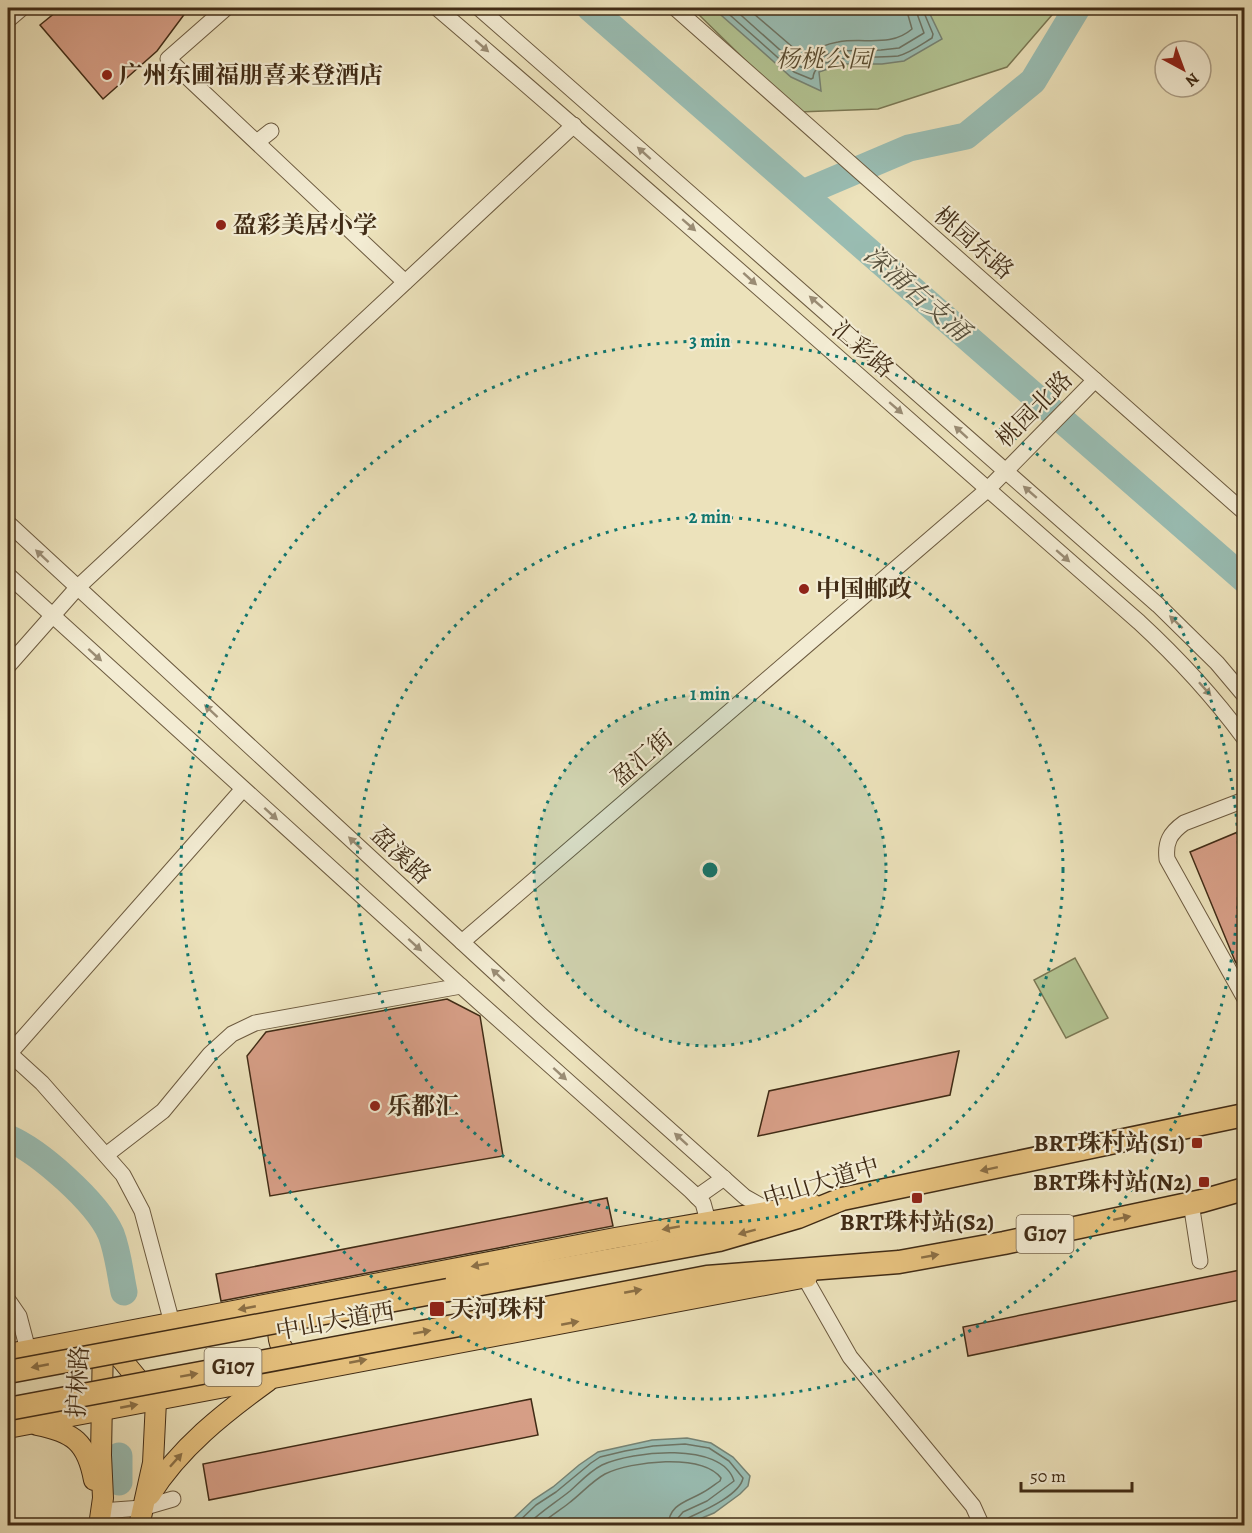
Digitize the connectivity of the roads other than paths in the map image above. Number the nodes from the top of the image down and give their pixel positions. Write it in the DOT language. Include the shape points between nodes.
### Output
graph roads {
  1 [pos="22,8"];
  2 [pos="226,8"];
  3 [pos="437,8"];
  4 [pos="479,8"];
  5 [pos="675,8"];
  6 [pos="8,20"];
  7 [pos="574,125"];
  8 [pos="271,130"];
  9 [pos="257,142"];
  10 [pos="688,191"];
  11 [pos="671,209"];
  12 [pos="723,221"];
  13 [pos="706,240"];
  14 [pos="405,282"];
  15 [pos="1095,380"];
  16 [pos="1005,471"];
  17 [pos="987,490"];
  18 [pos="1050,509"];
  19 [pos="1245,512"];
  20 [pos="8,523"];
  21 [pos="1032,529"];
  22 [pos="8,575"];
  23 [pos="77,588"];
  24 [pos="52,615"];
  25 [pos="8,666"];
  26 [pos="1245,695"];
  27 [pos="1245,738"];
  28 [pos="243,789"];
  29 [pos="1245,800"];
  30 [pos="462,942"];
  31 [pos="461,986"];
  32 [pos="1245,997"];
  33 [pos="8,1053"];
  34 [pos="1245,1116"];
  35 [pos="106,1155"];
  36 [pos="724,1178"];
  37 [pos="1245,1189"];
  38 [pos="697,1197"];
  39 [pos="842,1199"];
  40 [pos="1191,1203"];
  41 [pos="770,1211"];
  42 [pos="708,1221"];
  43 [pos="1200,1261"];
  44 [pos="873,1265"];
  45 [pos="805,1278"];
  46 [pos="448,1290"];
  47 [pos="306,1297"];
  48 [pos="8,1300"];
  49 [pos="172,1323"];
  50 [pos="103,1336"];
  51 [pos="28,1350"];
  52 [pos="8,1354"];
  53 [pos="314,1370"];
  54 [pos="8,1372"];
  55 [pos="275,1377"];
  56 [pos="156,1401"];
  57 [pos="8,1408"];
  58 [pos="102,1411"];
  59 [pos="31,1424"];
  60 [pos="8,1428"];
  61 [pos="173,1499"];
  62 [pos="141,1517"];
  63 [pos="100,1518"];
  64 [pos="982,1526"];
  1 -- 6 [label="street"];
  2 -- 9 [label="street" via="168,59"];
  3 -- 7 [label="street, 汇彩路, one-way"];
  10 -- 4 [label="street, 汇彩路, one-way"];
  5 -- 15 [label="street, 桃园东路"];
  7 -- 11 [label="street, 汇彩路"];
  7 -- 14 [label="street"];
  8 -- 9 [label="street"];
  9 -- 14 [label="street"];
  10 -- 11 [label="street"];
  10 -- 12 [label="street, 汇彩路"];
  11 -- 13 [label="street, 汇彩路, one-way"];
  12 -- 13 [label="street"];
  16 -- 12 [label="street, 汇彩路, one-way"];
  13 -- 17 [label="street, 汇彩路, one-way"];
  14 -- 23 [label="street"];
  15 -- 16 [label="street, 桃园北路"];
  15 -- 19 [label="street, 桃园东路"];
  16 -- 17 [label="street, 桃园北路"];
  18 -- 16 [label="street, 汇彩路, one-way"];
  17 -- 21 [label="street, 汇彩路"];
  17 -- 30 [label="street, 盈汇街"];
  18 -- 21 [label="street"];
  26 -- 18 [label="street, 汇彩路, one-way" via="1187,632"];
  23 -- 20 [label="street, 盈溪路, one-way"];
  21 -- 27 [label="street, 汇彩路, one-way" via="1163,645"];
  22 -- 24 [label="street"];
  23 -- 24 [label="street"];
  30 -- 23 [label="street, 盈溪路, one-way"];
  24 -- 25 [label="street"];
  24 -- 28 [label="street, one-way"];
  28 -- 31 [label="street, one-way"];
  28 -- 33 [label="street"];
  29 -- 32 [label="street" via="1184,823 1167,839 1166,848 1167,859"];
  36 -- 30 [label="street, 盈溪路, one-way"];
  31 -- 35 [label="street" via="255,1023 232,1034 210,1054 163,1111"];
  31 -- 38 [label="street, one-way"];
  33 -- 35 [label="street" via="42,1083"];
  34 -- 39 [label="highway, 中山大道中 / G107, one-way"];
  35 -- 49 [label="street" via="123,1175 142,1211"];
  36 -- 38 [label="street"];
  36 -- 41 [label="street, 盈溪路" via="745,1197"];
  37 -- 40 [label="highway, G107"];
  38 -- 42 [label="street"];
  39 -- 41 [label="main road"];
  39 -- 46 [label="highway, 中山大道中 / G107, one-way" via="798,1217 719,1240"];
  40 -- 43 [label="street"];
  44 -- 40 [label="highway, G107, one-way" via="1004,1243"];
  41 -- 42 [label="main road"];
  42 -- 47 [label="main road, one-way"];
  44 -- 45 [label="main road"];
  57 -- 44 [label="highway, 中山大道西 / G107, one-way, bridge" via="707,1277"];
  53 -- 45 [label="main road, one-way"];
  45 -- 64 [label="street" via="850,1357 973,1506"];
  46 -- 54 [label="highway, 中山大道西 / G107, one-way, bridge"];
  47 -- 49 [label="main road, one-way"];
  47 -- 53 [label="main road" via="282,1320 279,1344 293,1360"];
  48 -- 51 [label="street" via="19,1316"];
  49 -- 50 [label="main road"];
  50 -- 51 [label="main road"];
  50 -- 56 [label="main road, 护林路"];
  50 -- 58 [label="main road, 护林路"];
  51 -- 52 [label="main road"];
  53 -- 55 [label="main road"];
  55 -- 56 [label="main road"];
  62 -- 55 [label="main road, one-way" via="161,1478 208,1428"];
  58 -- 56 [label="main road, one-way"];
  56 -- 62 [label="main road" via="153,1463"];
  58 -- 59 [label="main road"];
  58 -- 63 [label="main road, 护林路"];
  59 -- 60 [label="main road"];
  59 -- 63 [label="main road" via="64,1432 84,1448 91,1463"];
  61 -- 62 [label="street"];
  62 -- 63 [label="street"];
}
